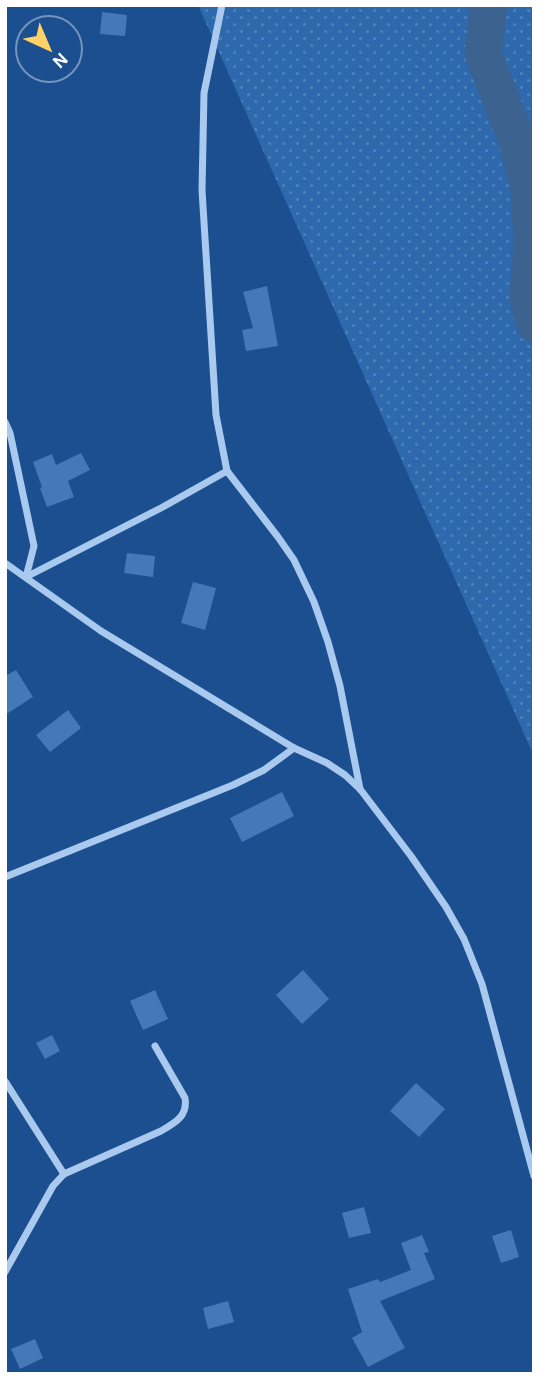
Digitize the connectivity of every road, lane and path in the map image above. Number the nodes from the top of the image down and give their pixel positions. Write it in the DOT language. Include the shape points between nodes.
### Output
graph roads {
  1 [pos="222,5"];
  2 [pos="5,422"];
  3 [pos="227,471"];
  4 [pos="5,563"];
  5 [pos="26,577"];
  6 [pos="294,748"];
  7 [pos="360,789"];
  8 [pos="5,877"];
  9 [pos="155,1046"];
  10 [pos="5,1082"];
  11 [pos="64,1174"];
  12 [pos="534,1176"];
  13 [pos="5,1272"];
  1 -- 3 [label="street" via="204,93 202,190 216,415"];
  2 -- 5 [label="street" via="34,546"];
  3 -- 5 [label="street"];
  3 -- 7 [label="street" via="289,553 314,602 340,686"];
  4 -- 5 [label="street"];
  5 -- 6 [label="street" via="101,631"];
  6 -- 7 [label="street" via="327,763"];
  6 -- 8 [label="street" via="233,785"];
  7 -- 12 [label="street" via="446,906 464,939 482,984"];
  9 -- 11 [label="street" via="185,1098 183,1114 161,1130"];
  10 -- 11 [label="street"];
  11 -- 13 [label="street"];
}
